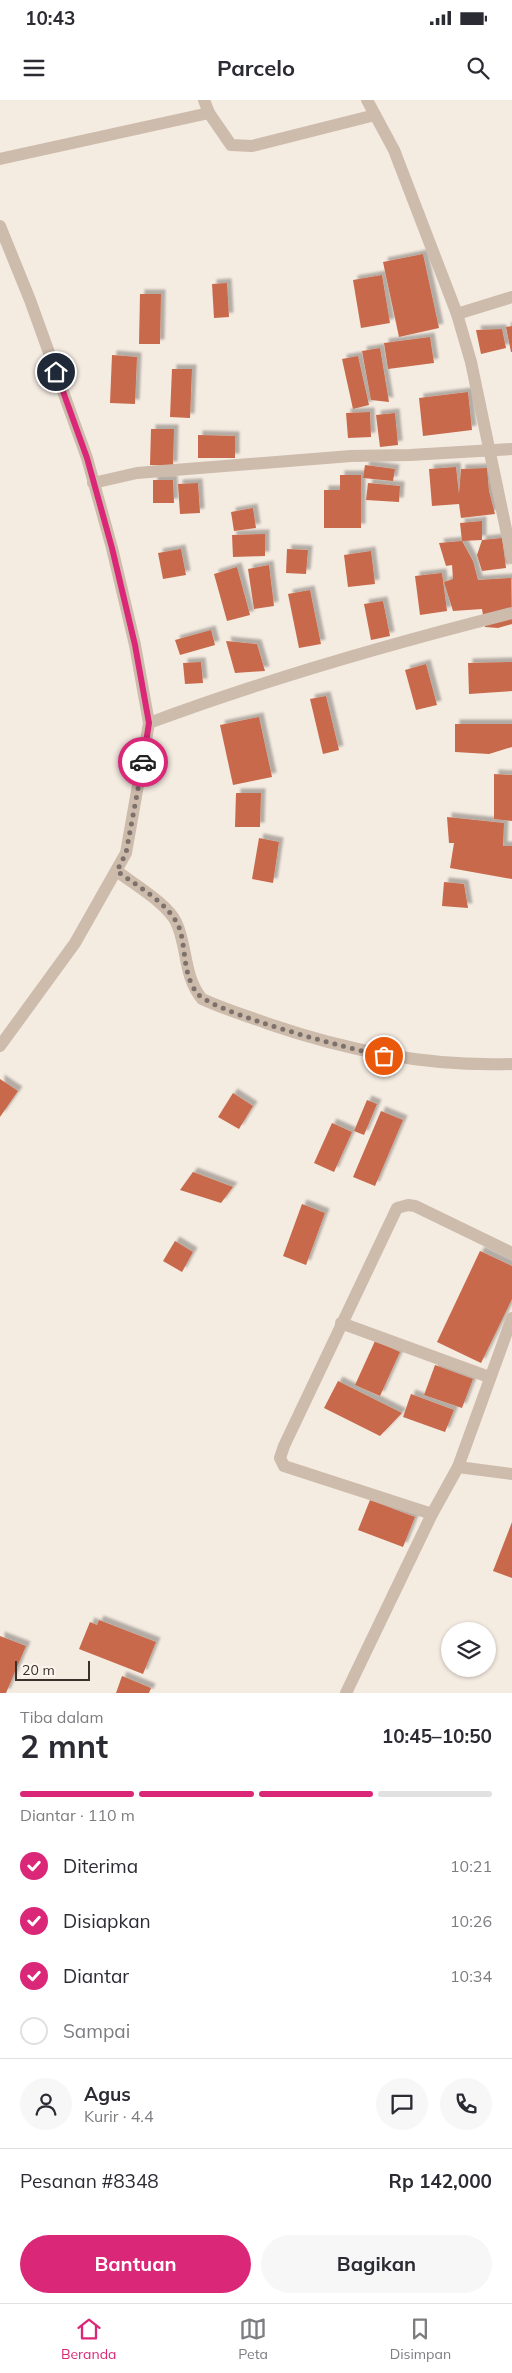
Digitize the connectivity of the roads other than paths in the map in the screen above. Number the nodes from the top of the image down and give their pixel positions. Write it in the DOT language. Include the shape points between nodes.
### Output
graph roads {
  1 [pos="204,100"];
  2 [pos="367,100"];
  3 [pos="209,113"];
  4 [pos="376,115"];
  5 [pos="0,159"];
  6 [pos="0,226"];
  7 [pos="512,297"];
  8 [pos="456,314"];
  9 [pos="512,449"];
  10 [pos="490,451"];
  11 [pos="93,483"];
  12 [pos="512,558"];
  13 [pos="512,613"];
  14 [pos="149,723"];
  15 [pos="117,871"];
  16 [pos="0,1046"];
  17 [pos="512,1064"];
  18 [pos="512,1253"];
  19 [pos="512,1318"];
  20 [pos="341,1323"];
  21 [pos="489,1377"];
  22 [pos="458,1467"];
  23 [pos="512,1474"];
  24 [pos="432,1514"];
  25 [pos="346,1693"];
  1 -- 3 [label="street"];
  2 -- 4 [label="street"];
  3 -- 4 [label="street" via="231,145 240,146 252,146"];
  3 -- 5 [label="street"];
  4 -- 8 [label="street" via="394,150"];
  6 -- 11 [label="street" via="75,423"];
  7 -- 8 [label="street"];
  8 -- 10 [label="street" via="471,362"];
  9 -- 10 [label="street"];
  10 -- 11 [label="street" via="351,456 136,473"];
  10 -- 12 [label="street"];
  11 -- 14 [label="street" via="135,645"];
  13 -- 14 [label="street" via="401,641"];
  14 -- 15 [label="street" via="126,853"];
  15 -- 16 [label="street" via="75,943"];
  15 -- 17 [label="street" via="175,919 188,973 202,999 294,1032 369,1053 434,1062"];
  18 -- 20 [label="street" via="415,1206 401,1206 393,1212"];
  19 -- 21 [label="street"];
  20 -- 21 [label="street"];
  20 -- 24 [label="street" via="280,1458 284,1466"];
  21 -- 22 [label="street"];
  22 -- 23 [label="street"];
  22 -- 24 [label="street"];
  24 -- 25 [label="street"];
}
